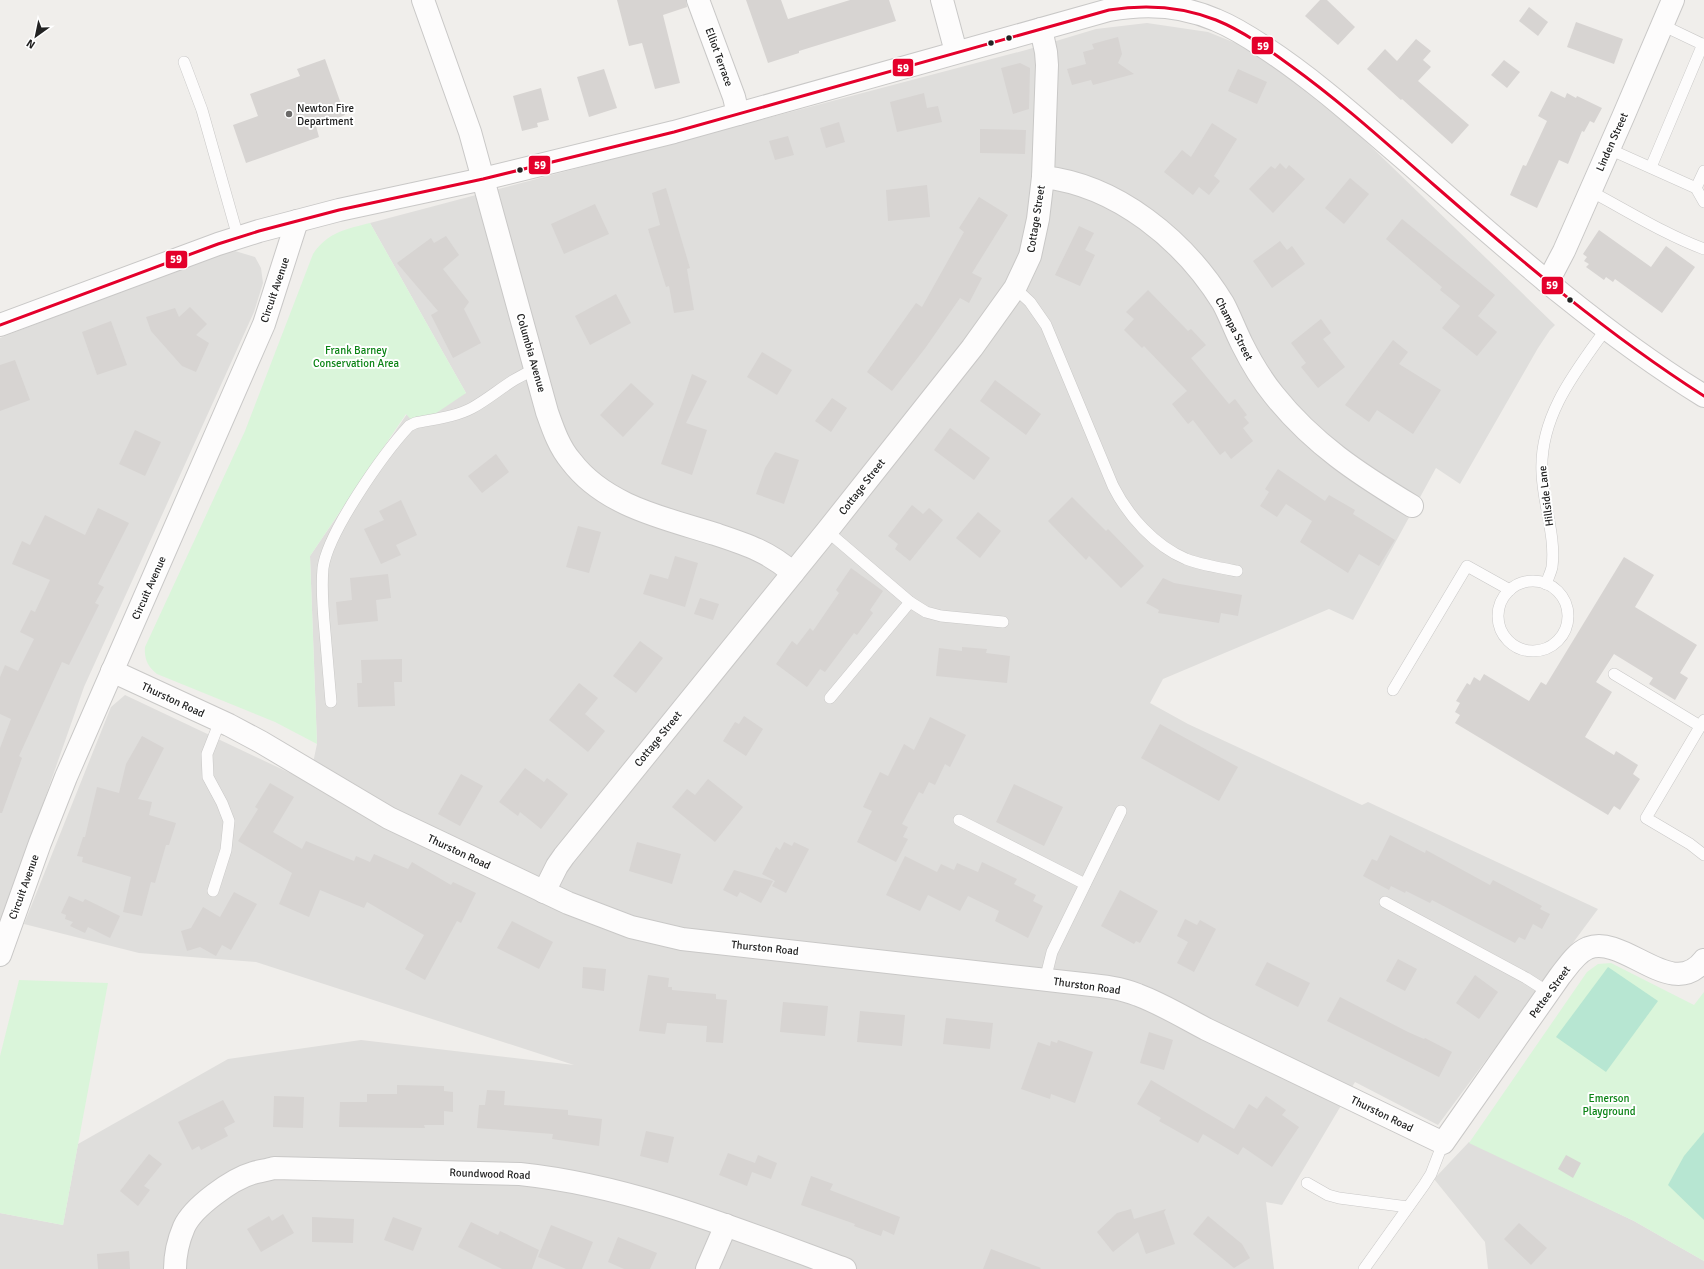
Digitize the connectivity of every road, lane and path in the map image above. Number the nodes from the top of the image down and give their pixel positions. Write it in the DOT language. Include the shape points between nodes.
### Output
graph roads {
  1 [pos="423,0"];
  2 [pos="698,0"];
  3 [pos="942,0"];
  4 [pos="1672,0"];
  5 [pos="1181,4"];
  6 [pos="1100,7"];
  7 [pos="1662,25"];
  8 [pos="1041,29"];
  9 [pos="1703,45"];
  10 [pos="956,52"];
  11 [pos="184,62"];
  12 [pos="738,114"];
  13 [pos="1609,149"];
  14 [pos="1651,167"];
  15 [pos="1704,171"];
  16 [pos="1042,177"];
  17 [pos="483,179"];
  18 [pos="1696,188"];
  19 [pos="1590,191"];
  20 [pos="1704,202"];
  21 [pos="297,221"];
  22 [pos="238,238"];
  23 [pos="1704,249"];
  24 [pos="1546,281"];
  25 [pos="1015,288"];
  26 [pos="0,325"];
  27 [pos="1606,329"];
  28 [pos="535,370"];
  29 [pos="1704,396"];
  30 [pos="1412,506"];
  31 [pos="827,531"];
  32 [pos="1237,571"];
  33 [pos="793,573"];
  34 [pos="1546,584"];
  35 [pos="1510,590"];
  36 [pos="910,602"];
  37 [pos="1003,622"];
  38 [pos="112,671"];
  39 [pos="1614,674"];
  40 [pos="1393,690"];
  41 [pos="830,698"];
  42 [pos="331,702"];
  43 [pos="220,721"];
  44 [pos="1702,723"];
  45 [pos="1121,811"];
  46 [pos="959,820"];
  47 [pos="1704,855"];
  48 [pos="1085,884"];
  49 [pos="213,891"];
  50 [pos="544,892"];
  51 [pos="1385,902"];
  52 [pos="0,955"];
  53 [pos="1704,960"];
  54 [pos="1045,980"];
  55 [pos="1548,992"];
  56 [pos="1443,1143"];
  57 [pos="1307,1183"];
  58 [pos="1408,1208"];
  59 [pos="726,1225"];
  60 [pos="175,1269"];
  61 [pos="707,1269"];
  62 [pos="845,1269"];
  63 [pos="1364,1269"];
  1 -- 17 [label="street, Columbia Avenue" via="466,120"];
  2 -- 12 [label="street, Elliot Terrace"];
  3 -- 10 [label="street"];
  4 -- 7 [label="street, Linden Street"];
  5 -- 6 [label="street" via="1138,5 1109,10"];
  5 -- 24 [label="street" via="1230,26 1296,68"];
  6 -- 8 [label="street"];
  7 -- 9 [label="lane"];
  7 -- 13 [label="street, Linden Street"];
  8 -- 10 [label="street"];
  8 -- 16 [label="street, Cottage Street" via="1047,65"];
  9 -- 14 [label="lane"];
  10 -- 12 [label="street"];
  11 -- 22 [label="lane" via="202,110"];
  12 -- 17 [label="street"];
  13 -- 14 [label="lane"];
  13 -- 19 [label="street, Linden Street"];
  14 -- 18 [label="lane"];
  15 -- 18 [label="lane"];
  16 -- 25 [label="street, Cottage Street" via="1035,237 1030,256"];
  16 -- 30 [label="street, Champa Street" via="1070,181 1096,191 1141,215 1166,236 1193,262 1214,290 1260,378 1297,422 1317,442 1352,469"];
  17 -- 21 [label="street"];
  17 -- 28 [label="street, Columbia Avenue"];
  18 -- 20 [label="lane"];
  19 -- 23 [label="lane" via="1646,222"];
  19 -- 24 [label="street, Linden Street" via="1559,262"];
  21 -- 22 [label="street"];
  21 -- 38 [label="street, Circuit Avenue" via="264,324"];
  22 -- 26 [label="street"];
  24 -- 27 [label="street"];
  25 -- 31 [label="street, Cottage Street" via="972,348"];
  25 -- 32 [label="lane" via="1030,302 1046,325 1113,486 1126,509 1154,538 1175,554 1202,564"];
  27 -- 29 [label="street"];
  27 -- 34 [label="lane, Hillside Lane" via="1564,390 1546,432 1542,473 1552,543 1552,567"];
  28 -- 33 [label="street, Columbia Avenue" via="547,412 561,446 570,461 594,484 637,509 761,550"];
  28 -- 42 [label="lane" via="512,381 461,413 409,426 355,499 335,535 324,567 323,601"];
  31 -- 33 [label="street, Cottage Street"];
  31 -- 36 [label="lane"];
  33 -- 50 [label="street, Cottage Street" via="564,856"];
  34 -- 35 [label="lane" via="1530,581 1518,584"];
  34 -- 35 [label="lane" via="1564,600 1567,623 1561,636 1550,647 1541,650 1524,650 1510,643 1501,631 1498,609"];
  35 -- 40 [label="lane" via="1467,566"];
  36 -- 37 [label="lane" via="926,612 941,616"];
  36 -- 41 [label="lane"];
  38 -- 43 [label="street, Thurston Road"];
  38 -- 52 [label="street, Circuit Avenue" via="52,811"];
  39 -- 44 [label="lane"];
  43 -- 49 [label="lane" via="207,754 208,777 229,821 226,850"];
  43 -- 50 [label="street, Thurston Road" via="289,758 389,818"];
  44 -- 47 [label="lane" via="1646,818"];
  45 -- 48 [label="lane"];
  46 -- 48 [label="lane"];
  48 -- 54 [label="lane" via="1052,952"];
  50 -- 54 [label="street, Thurston Road" via="613,922 682,939"];
  51 -- 55 [label="lane"];
  53 -- 55 [label="street, Pettee Street" via="1692,972 1673,973 1616,950 1597,946 1580,953"];
  54 -- 56 [label="street, Thurston Road" via="1111,987 1138,995"];
  55 -- 56 [label="street, Pettee Street"];
  56 -- 58 [label="lane" via="1430,1174"];
  57 -- 58 [label="lane" via="1339,1198"];
  58 -- 63 [label="lane"];
  59 -- 60 [label="street, Roundwood Road" via="624,1192 553,1177 274,1168 252,1173 226,1187 203,1204 185,1226 175,1252"];
  59 -- 61 [label="street"];
  59 -- 62 [label="street, Roundwood Road"];
}
